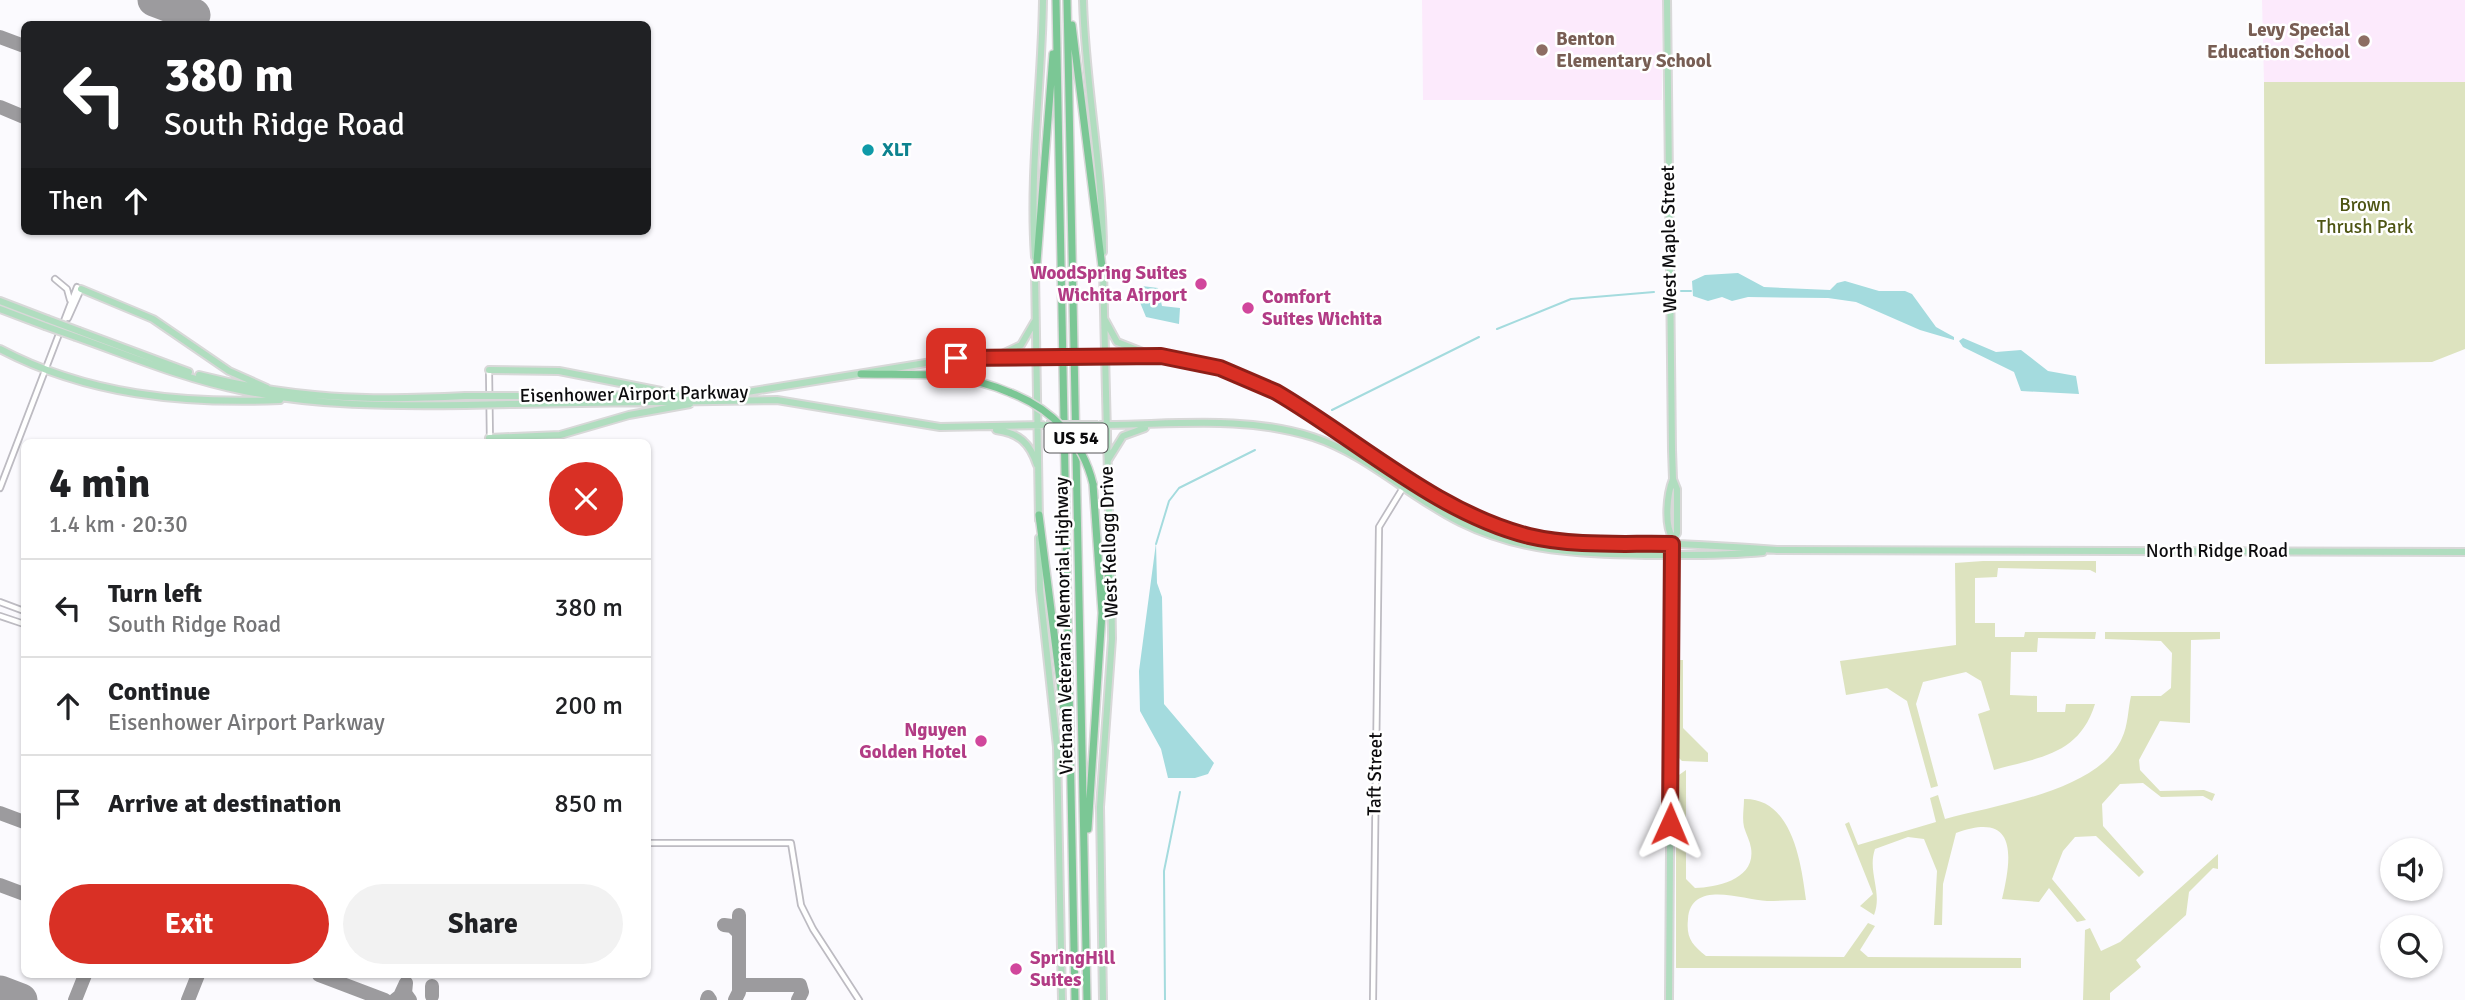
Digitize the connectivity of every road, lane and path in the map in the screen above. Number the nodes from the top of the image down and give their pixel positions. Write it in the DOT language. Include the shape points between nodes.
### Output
graph roads {
  1 [pos="1043,0"];
  2 [pos="1056,0"];
  3 [pos="1069,0"];
  4 [pos="1083,0"];
  5 [pos="1667,0"];
  6 [pos="1057,22"];
  7 [pos="1035,275"];
  8 [pos="1102,275"];
  9 [pos="55,279"];
  10 [pos="79,288"];
  11 [pos="0,301"];
  12 [pos="69,308"];
  13 [pos="0,309"];
  14 [pos="1037,316"];
  15 [pos="1103,316"];
  16 [pos="65,321"];
  17 [pos="46,322"];
  18 [pos="78,334"];
  19 [pos="0,349"];
  20 [pos="1161,356"];
  21 [pos="1100,357"];
  22 [pos="986,358"];
  23 [pos="1041,358"];
  24 [pos="46,369"];
  25 [pos="489,370"];
  26 [pos="861,374"];
  27 [pos="275,392"];
  28 [pos="677,394"];
  29 [pos="298,400"];
  30 [pos="705,402"];
  31 [pos="1173,424"];
  32 [pos="1042,425"];
  33 [pos="1102,425"];
  34 [pos="969,427"];
  35 [pos="489,439"];
  36 [pos="513,439"];
  37 [pos="1106,468"];
  38 [pos="1039,469"];
  39 [pos="1409,478"];
  40 [pos="1403,486"];
  41 [pos="0,488"];
  42 [pos="1039,514"];
  43 [pos="1673,541"];
  44 [pos="1776,550"];
  45 [pos="1110,552"];
  46 [pos="2465,552"];
  47 [pos="1672,555"];
  48 [pos="0,602"];
  49 [pos="21,610"];
  50 [pos="0,616"];
  51 [pos="21,623"];
  52 [pos="1101,650"];
  53 [pos="1071,760"];
  54 [pos="651,843"];
  55 [pos="1085,875"];
  56 [pos="859,1000"];
  57 [pos="1062,1000"];
  58 [pos="1075,1000"];
  59 [pos="1087,1000"];
  60 [pos="1103,1000"];
  61 [pos="1373,1000"];
  62 [pos="1669,1000"];
  1 -- 7 [label="main road" via="1042,75 1032,183"];
  2 -- 6 [label="highway, Vietnam Veterans Memorial Highway / US 54"];
  3 -- 8 [label="highway"];
  3 -- 55 [label="highway, Vietnam Veterans Memorial Highway / US 54"];
  4 -- 8 [label="main road, West Kellogg Drive" via="1103,193"];
  5 -- 43 [label="main road, West Maple Street" via="1673,479 1668,489"];
  6 -- 7 [label="highway"];
  6 -- 53 [label="highway, Vietnam Veterans Memorial Highway / US 54"];
  7 -- 14 [label="main road"];
  8 -- 15 [label="main road, West Kellogg Drive"];
  9 -- 12 [label="street" via="68,292"];
  10 -- 12 [label="street"];
  10 -- 16 [label="street"];
  10 -- 27 [label="main road" via="153,319 229,371"];
  11 -- 17 [label="main road, Eisenhower Airport Parkway"];
  12 -- 16 [label="street"];
  13 -- 17 [label="main road, Eisenhower Airport Parkway"];
  14 -- 22 [label="main road" via="1021,345"];
  14 -- 23 [label="main road"];
  15 -- 20 [label="main road" via="1123,346"];
  15 -- 21 [label="main road, West Kellogg Drive"];
  16 -- 24 [label="street"];
  17 -- 18 [label="main road, Eisenhower Airport Parkway, bridge"];
  18 -- 27 [label="main road, Eisenhower Airport Parkway" via="198,375"];
  18 -- 29 [label="main road, Eisenhower Airport Parkway" via="203,381"];
  19 -- 24 [label="main road"];
  20 -- 21 [label="main road, Eisenhower Airport Parkway"];
  20 -- 39 [label="main road, Eisenhower Airport Parkway" via="1220,368 1258,383"];
  21 -- 23 [label="main road, Eisenhower Airport Parkway, bridge"];
  21 -- 33 [label="main road, West Kellogg Drive"];
  22 -- 23 [label="main road, Eisenhower Airport Parkway"];
  22 -- 26 [label="main road, Eisenhower Airport Parkway" via="938,360"];
  23 -- 32 [label="main road"];
  24 -- 29 [label="main road" via="149,397"];
  24 -- 41 [label="street"];
  25 -- 28 [label="main road" via="559,371"];
  25 -- 35 [label="street"];
  26 -- 28 [label="main road, Eisenhower Airport Parkway" via="729,395"];
  26 -- 52 [label="highway, bridge" via="960,376 1011,393 1066,430 1093,484"];
  27 -- 28 [label="main road, Eisenhower Airport Parkway, bridge" via="353,400"];
  29 -- 30 [label="main road, Eisenhower Airport Parkway, bridge" via="379,406"];
  30 -- 34 [label="main road, Eisenhower Airport Parkway" via="777,400 932,426"];
  30 -- 36 [label="main road" via="629,415 560,435"];
  31 -- 33 [label="main road, Eisenhower Airport Parkway"];
  31 -- 37 [label="main road" via="1140,428 1122,436 1111,450"];
  31 -- 40 [label="main road, Eisenhower Airport Parkway" via="1249,424 1291,431 1338,447"];
  32 -- 33 [label="main road, Eisenhower Airport Parkway, bridge"];
  32 -- 34 [label="main road, Eisenhower Airport Parkway"];
  32 -- 38 [label="main road"];
  33 -- 37 [label="main road, West Kellogg Drive"];
  34 -- 38 [label="main road" via="1017,436 1032,449"];
  37 -- 45 [label="main road, West Kellogg Drive"];
  38 -- 42 [label="main road"];
  39 -- 40 [label="street, Taft Street"];
  39 -- 43 [label="main road, Eisenhower Airport Parkway" via="1461,511 1530,536 1564,541"];
  40 -- 47 [label="main road, Eisenhower Airport Parkway" via="1462,524 1528,546 1580,554"];
  40 -- 61 [label="street, Taft Street" via="1380,523 1378,548"];
  42 -- 53 [label="highway"];
  42 -- 57 [label="main road" via="1040,590 1057,747"];
  43 -- 44 [label="main road, Eisenhower Airport Parkway"];
  43 -- 47 [label="main road, West Maple Street"];
  44 -- 46 [label="main road, North Ridge Road"];
  44 -- 47 [label="main road, Eisenhower Airport Parkway"];
  45 -- 52 [label="highway"];
  45 -- 60 [label="main road, West Kellogg Drive" via="1112,639 1100,807"];
  47 -- 62 [label="main road, West Maple Street"];
  48 -- 49 [label="street"];
  50 -- 51 [label="street"];
  52 -- 55 [label="highway"];
  53 -- 58 [label="highway, Vietnam Veterans Memorial Highway / US 54"];
  54 -- 56 [label="street" via="791,843 801,905"];
  55 -- 59 [label="highway, Vietnam Veterans Memorial Highway / US 54"];
}
